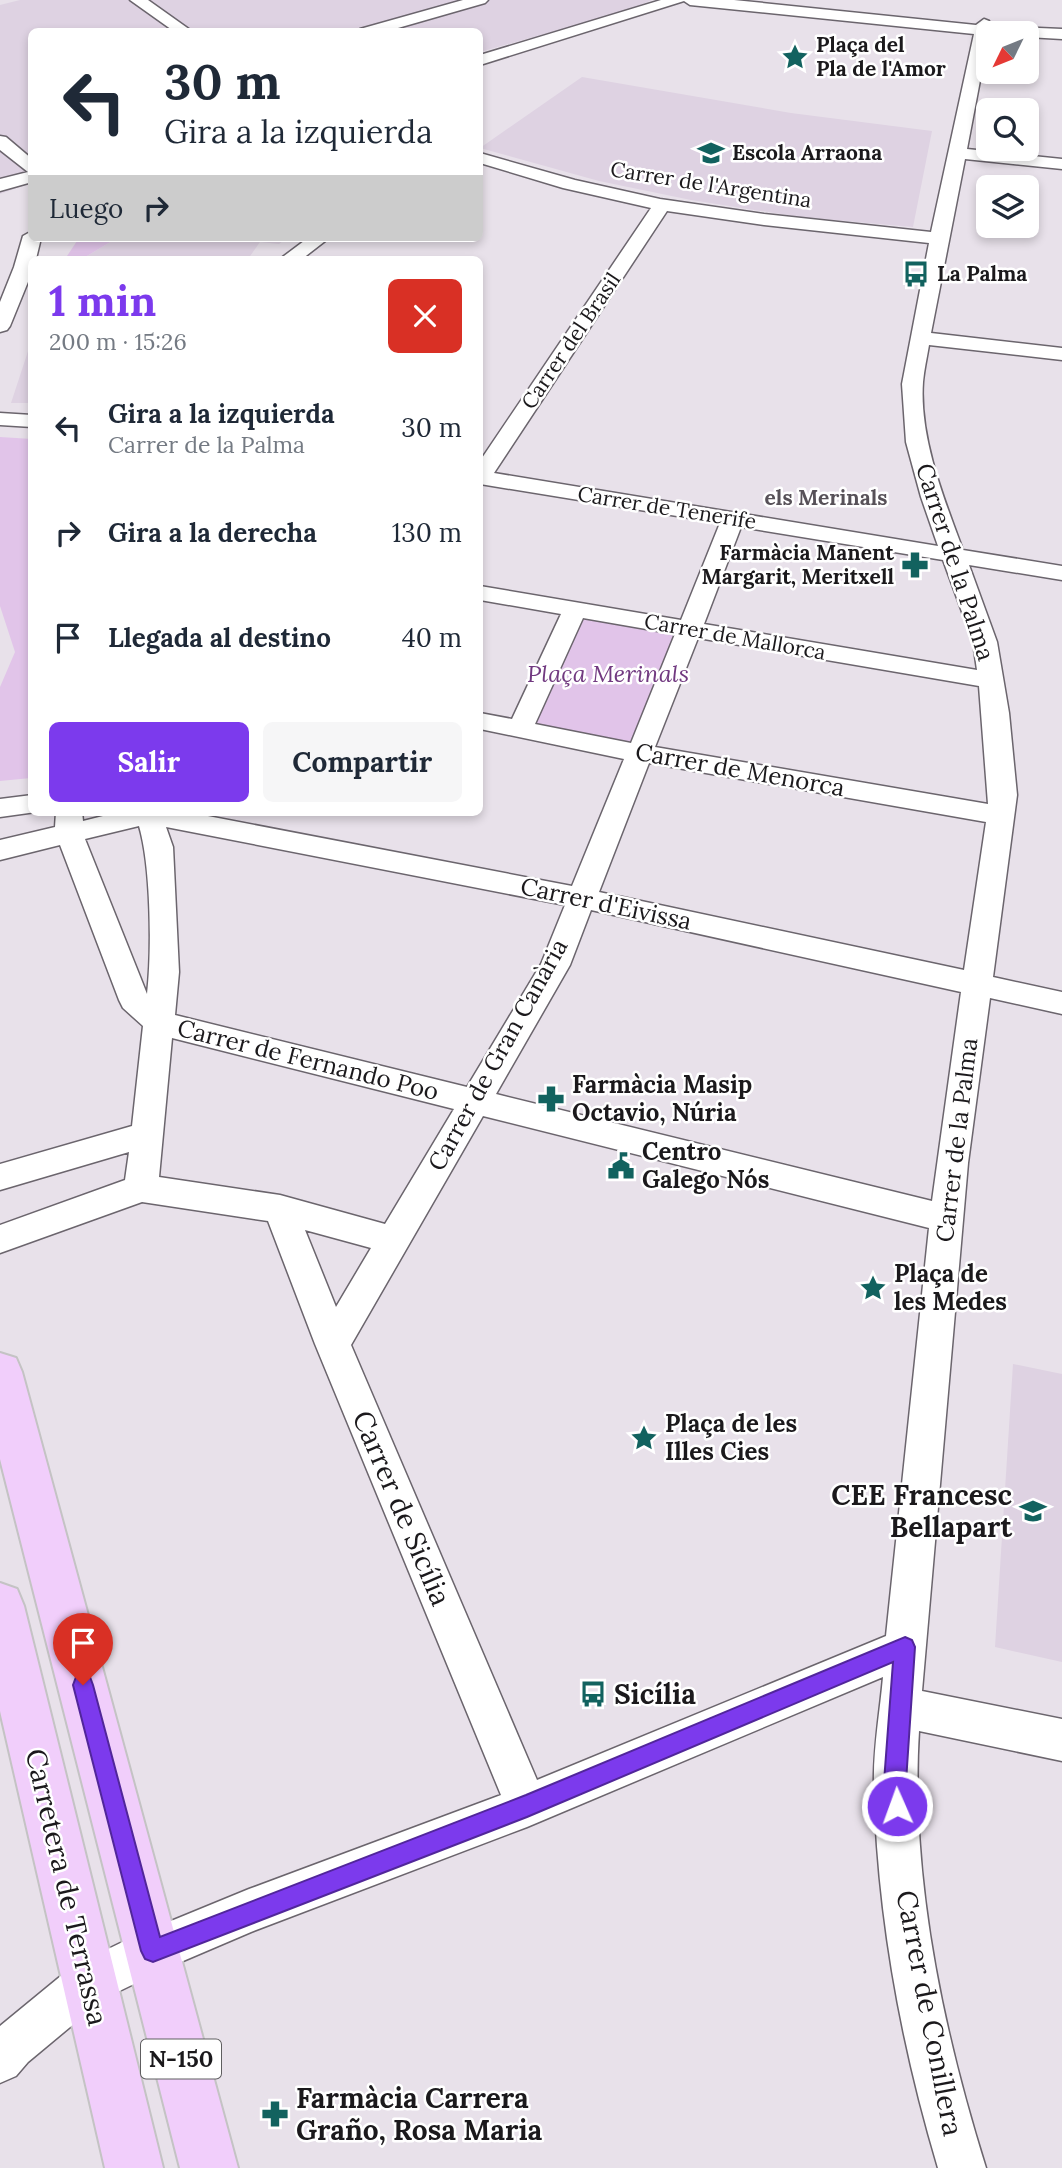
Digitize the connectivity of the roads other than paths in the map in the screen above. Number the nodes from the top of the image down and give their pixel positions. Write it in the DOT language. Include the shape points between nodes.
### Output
graph roads {
  1 [pos="138,0"];
  2 [pos="480,0"];
  3 [pos="677,0"];
  4 [pos="690,0"];
  5 [pos="736,0"];
  6 [pos="976,26"];
  7 [pos="976,26"];
  8 [pos="180,28"];
  9 [pos="379,28"];
  10 [pos="1040,32"];
  11 [pos="1062,34"];
  12 [pos="483,59"];
  13 [pos="976,64"];
  14 [pos="0,141"];
  15 [pos="957,153"];
  16 [pos="483,159"];
  17 [pos="28,160"];
  18 [pos="1062,164"];
  19 [pos="28,178"];
  20 [pos="0,186"];
  21 [pos="28,192"];
  22 [pos="0,193"];
  23 [pos="662,205"];
  24 [pos="939,238"];
  25 [pos="30,242"];
  26 [pos="45,242"];
  27 [pos="314,242"];
  28 [pos="33,256"];
  29 [pos="293,256"];
  30 [pos="28,262"];
  31 [pos="24,267"];
  32 [pos="0,326"];
  33 [pos="920,338"];
  34 [pos="1062,354"];
  35 [pos="0,419"];
  36 [pos="28,421"];
  37 [pos="483,473"];
  38 [pos="483,477"];
  39 [pos="733,519"];
  40 [pos="954,555"];
  41 [pos="1062,573"];
  42 [pos="483,594"];
  43 [pos="575,609"];
  44 [pos="688,629"];
  45 [pos="991,680"];
  46 [pos="483,722"];
  47 [pos="520,729"];
  48 [pos="639,753"];
  49 [pos="28,804"];
  50 [pos="0,808"];
  51 [pos="1000,815"];
  52 [pos="122,816"];
  53 [pos="149,816"];
  54 [pos="163,816"];
  55 [pos="69,822"];
  56 [pos="0,850"];
  57 [pos="581,898"];
  58 [pos="977,984"];
  59 [pos="1062,1003"];
  60 [pos="159,1023"];
  61 [pos="474,1101"];
  62 [pos="147,1134"];
  63 [pos="0,1177"];
  64 [pos="141,1188"];
  65 [pos="280,1209"];
  66 [pos="947,1219"];
  67 [pos="0,1239"];
  68 [pos="392,1240"];
  69 [pos="333,1344"];
  70 [pos="0,1372"];
  71 [pos="10,1460"];
  72 [pos="0,1606"];
  73 [pos="905,1647"];
  74 [pos="11,1701"];
  75 [pos="900,1707"];
  76 [pos="1062,1740"];
  77 [pos="527,1806"];
  78 [pos="153,1951"];
  79 [pos="89,1982"];
  80 [pos="0,2060"];
  81 [pos="134,2168"];
  82 [pos="209,2168"];
  83 [pos="962,2168"];
  1 -- 8 [label="street"];
  2 -- 9 [label="street"];
  3 -- 12 [label="street"];
  4 -- 6 [label="street"];
  5 -- 7 [label="street"];
  10 -- 11 [label="street"];
  13 -- 15 [label="street, Carrer de la Palma"];
  14 -- 17 [label="street"];
  15 -- 18 [label="street"];
  15 -- 24 [label="street, Carrer de la Palma"];
  16 -- 23 [label="street, Carrer de l'Argentina" via="545,179"];
  19 -- 20 [label="street"];
  21 -- 22 [label="street"];
  23 -- 24 [label="street, Carrer de l'Argentina"];
  23 -- 37 [label="street, Carrer del Brasil"];
  24 -- 33 [label="street, Carrer de la Palma"];
  25 -- 31 [label="street"];
  26 -- 28 [label="street"];
  27 -- 29 [label="street"];
  30 -- 31 [label="street"];
  31 -- 32 [label="street"];
  33 -- 34 [label="street"];
  33 -- 40 [label="street, Carrer de la Palma" via="912,384 917,442"];
  35 -- 36 [label="street"];
  38 -- 39 [label="street, Carrer de Tenerife"];
  39 -- 40 [label="street, Carrer de Tenerife"];
  39 -- 44 [label="street, Carrer de Gran Canària"];
  40 -- 41 [label="street, Carrer de Tenerife"];
  40 -- 45 [label="street, Carrer de la Palma" via="985,642"];
  42 -- 43 [label="street, Carrer de Mallorca"];
  43 -- 44 [label="street, Carrer de Mallorca"];
  43 -- 47 [label="street"];
  44 -- 45 [label="street, Carrer de Mallorca"];
  44 -- 48 [label="street, Carrer de Gran Canària"];
  45 -- 51 [label="street, Carrer de la Palma" via="1003,795"];
  46 -- 47 [label="street, Carrer de Menorca"];
  47 -- 48 [label="street, Carrer de Menorca"];
  48 -- 51 [label="street, Carrer de Menorca"];
  48 -- 57 [label="street, Carrer de Gran Canària"];
  49 -- 50 [label="street"];
  51 -- 58 [label="street, Carrer de la Palma"];
  52 -- 55 [label="street"];
  53 -- 60 [label="street" via="159,847 164,972"];
  54 -- 57 [label="street, Carrer d'Eivissa"];
  55 -- 56 [label="street"];
  55 -- 60 [label="street" via="134,1000"];
  57 -- 58 [label="street, Carrer d'Eivissa"];
  57 -- 61 [label="street, Carrer de Gran Canària" via="555,965"];
  58 -- 59 [label="street, Carrer d'Eivissa"];
  58 -- 66 [label="street, Carrer de la Palma"];
  60 -- 61 [label="street, Carrer de Fernando Poo"];
  60 -- 62 [label="street"];
  61 -- 66 [label="street, Carrer de Fernando Poo"];
  61 -- 68 [label="street, Carrer de Gran Canària"];
  62 -- 63 [label="street"];
  62 -- 64 [label="street"];
  64 -- 65 [label="street"];
  64 -- 67 [label="street"];
  65 -- 68 [label="street"];
  65 -- 69 [label="street, Carrer de Sicília"];
  66 -- 73 [label="street, Carrer de la Palma"];
  68 -- 69 [label="street, Carrer de Gran Canària"];
  69 -- 77 [label="street, Carrer de Sicília"];
  70 -- 71 [label="main road, N-150"];
  71 -- 78 [label="main road, N-150"];
  72 -- 74 [label="main road, Carretera de Terrassa / N-150"];
  73 -- 75 [label="street, Carrer de Conillera"];
  73 -- 77 [label="street"];
  74 -- 79 [label="main road, Carretera de Terrassa / N-150"];
  75 -- 76 [label="street"];
  75 -- 83 [label="street, Carrer de Conillera" via="895,1782 907,1927 939,2093"];
  77 -- 78 [label="street"];
  78 -- 79 [label="street"];
  78 -- 82 [label="main road, N-150"];
  79 -- 80 [label="street"];
  79 -- 81 [label="main road, Carretera de Terrassa / N-150"];
}
